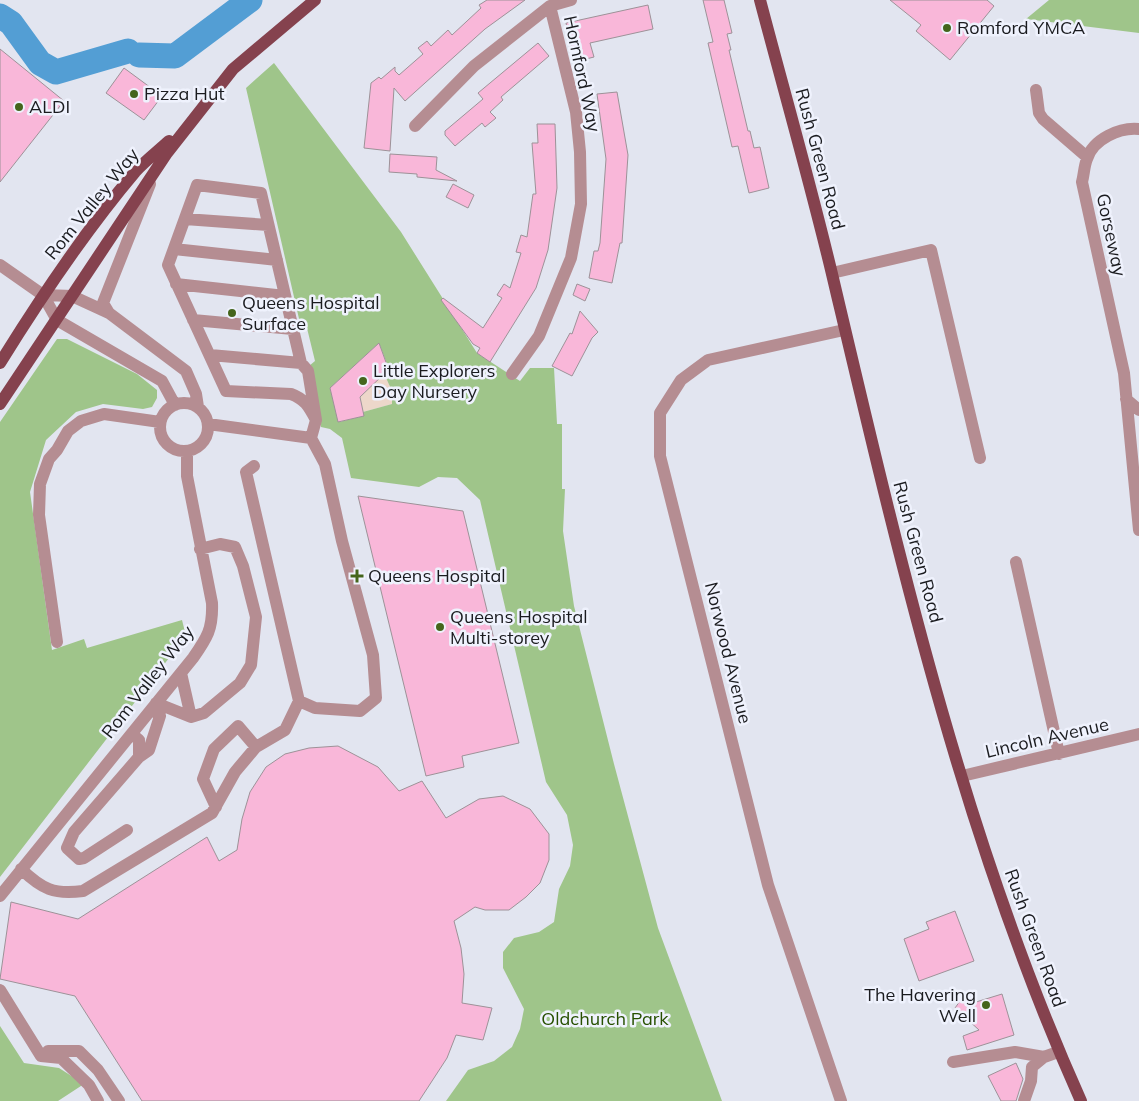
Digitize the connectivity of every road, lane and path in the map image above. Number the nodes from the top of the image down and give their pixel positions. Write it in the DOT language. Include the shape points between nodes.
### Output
graph roads {
  1 [pos="315,0"];
  2 [pos="571,0"];
  3 [pos="760,0"];
  4 [pos="550,6"];
  5 [pos="1036,90"];
  6 [pos="195,117"];
  7 [pos="414,126"];
  8 [pos="1139,129"];
  9 [pos="1087,157"];
  10 [pos="154,172"];
  11 [pos="185,219"];
  12 [pos="268,225"];
  13 [pos="174,249"];
  14 [pos="277,260"];
  15 [pos="0,265"];
  16 [pos="832,273"];
  17 [pos="176,284"];
  18 [pos="43,295"];
  19 [pos="72,296"];
  20 [pos="285,296"];
  21 [pos="109,313"];
  22 [pos="57,320"];
  23 [pos="193,320"];
  24 [pos="293,329"];
  25 [pos="844,330"];
  26 [pos="210,355"];
  27 [pos="0,362"];
  28 [pos="301,363"];
  29 [pos="512,374"];
  30 [pos="1126,399"];
  31 [pos="0,404"];
  32 [pos="175,405"];
  33 [pos="198,407"];
  34 [pos="1139,410"];
  35 [pos="316,420"];
  36 [pos="160,422"];
  37 [pos="208,424"];
  38 [pos="311,438"];
  39 [pos="187,451"];
  40 [pos="980,458"];
  41 [pos="254,466"];
  42 [pos="1139,530"];
  43 [pos="200,549"];
  44 [pos="1016,562"];
  45 [pos="57,642"];
  46 [pos="181,673"];
  47 [pos="299,701"];
  48 [pos="154,706"];
  49 [pos="191,717"];
  50 [pos="132,734"];
  51 [pos="1139,734"];
  52 [pos="256,747"];
  53 [pos="1059,754"];
  54 [pos="139,757"];
  55 [pos="962,776"];
  56 [pos="216,806"];
  57 [pos="126,830"];
  58 [pos="21,869"];
  59 [pos="0,896"];
  60 [pos="0,990"];
  61 [pos="37,1046"];
  62 [pos="1058,1052"];
  63 [pos="1044,1057"];
  64 [pos="953,1062"];
  65 [pos="1078,1097"];
  66 [pos="98,1101"];
  67 [pos="119,1101"];
  68 [pos="841,1101"];
  69 [pos="1024,1101"];
  1 -- 6 [label="main road, Rom Valley Way" via="233,69"];
  2 -- 4 [label="street"];
  3 -- 16 [label="main road, Rush Green Road"];
  4 -- 7 [label="street" via="474,66"];
  4 -- 29 [label="street, Hornford Way" via="576,112 581,204 571,258 539,336"];
  5 -- 9 [label="street" via="1043,119"];
  6 -- 10 [label="main road, Rom Valley Way"];
  6 -- 18 [label="main road, Rom Valley Way" via="136,171"];
  8 -- 9 [label="street, Gorseway" via="1103,137"];
  9 -- 30 [label="street, Gorseway" via="1082,182 1124,373"];
  10 -- 19 [label="main road, Rom Valley Way"];
  10 -- 21 [label="street" via="103,303"];
  11 -- 12 [label="street"];
  11 -- 12 [label="street" via="197,186 261,193"];
  11 -- 13 [label="street"];
  12 -- 14 [label="street"];
  13 -- 14 [label="street"];
  13 -- 17 [label="street" via="168,265"];
  14 -- 20 [label="street"];
  15 -- 18 [label="street"];
  16 -- 25 [label="main road, Rush Green Road"];
  16 -- 40 [label="street" via="931,250"];
  17 -- 20 [label="street"];
  17 -- 23 [label="street"];
  18 -- 19 [label="street"];
  18 -- 22 [label="street"];
  18 -- 27 [label="main road, Rom Valley Way"];
  19 -- 21 [label="street"];
  19 -- 22 [label="main road, Rom Valley Way"];
  20 -- 24 [label="street"];
  21 -- 33 [label="street" via="186,371"];
  22 -- 31 [label="main road, Rom Valley Way"];
  22 -- 32 [label="street" via="162,381"];
  23 -- 24 [label="street"];
  23 -- 26 [label="street"];
  24 -- 28 [label="street"];
  25 -- 55 [label="main road, Rush Green Road" via="903,569"];
  25 -- 68 [label="street, Norwood Avenue" via="708,360 681,380 660,412 660,456 768,885"];
  26 -- 28 [label="street"];
  26 -- 35 [label="street" via="226,391 291,394 307,403"];
  28 -- 35 [label="street" via="308,371"];
  30 -- 34 [label="street"];
  30 -- 42 [label="street, Gorseway"];
  32 -- 33 [label="street" via="187,403"];
  32 -- 36 [label="street"];
  33 -- 37 [label="street"];
  35 -- 38 [label="street"];
  36 -- 39 [label="street" via="166,444 179,451"];
  36 -- 45 [label="street" via="104,414 88,419 68,431 49,459 40,484 39,516"];
  37 -- 38 [label="street"];
  37 -- 39 [label="street" via="208,434 203,442"];
  38 -- 47 [label="street" via="325,464 372,655 376,698 360,711 315,708"];
  39 -- 43 [label="street, Rom Valley Way" via="186,476"];
  41 -- 47 [label="street" via="246,472"];
  43 -- 46 [label="street, Rom Valley Way" via="213,622 207,637"];
  43 -- 49 [label="street" via="220,544 235,547 256,617 251,665 240,683 204,713"];
  44 -- 53 [label="street"];
  46 -- 48 [label="street, Rom Valley Way"];
  46 -- 49 [label="street"];
  47 -- 52 [label="street" via="285,730"];
  48 -- 49 [label="street"];
  48 -- 50 [label="street, Rom Valley Way"];
  48 -- 54 [label="street" via="160,716 149,750"];
  50 -- 54 [label="street" via="139,740"];
  50 -- 58 [label="street, Rom Valley Way"];
  51 -- 53 [label="street, Lincoln Avenue"];
  52 -- 56 [label="street" via="235,772"];
  52 -- 56 [label="street" via="238,726 214,749 203,779"];
  53 -- 55 [label="street, Lincoln Avenue"];
  54 -- 57 [label="street" via="74,832 67,848 79,859 84,858"];
  55 -- 62 [label="main road, Rush Green Road" via="1000,893"];
  56 -- 58 [label="street" via="212,813 83,891 50,891"];
  58 -- 59 [label="street, Rom Valley Way"];
  60 -- 61 [label="street"];
  61 -- 66 [label="street" via="42,1056 61,1058 89,1085"];
  61 -- 67 [label="street" via="47,1051 79,1051 98,1070"];
  62 -- 63 [label="street"];
  62 -- 65 [label="main road, Rush Green Road"];
  63 -- 64 [label="street" via="1015,1052"];
  63 -- 69 [label="street" via="1032,1067"];
}
